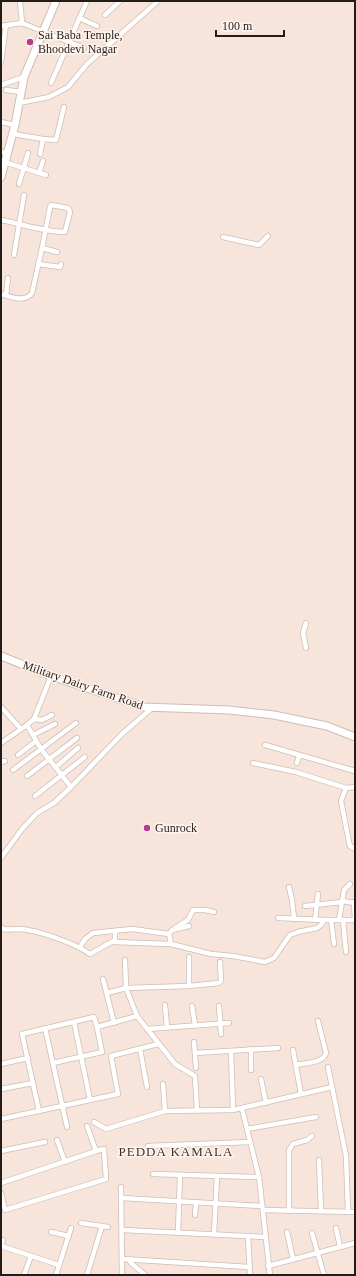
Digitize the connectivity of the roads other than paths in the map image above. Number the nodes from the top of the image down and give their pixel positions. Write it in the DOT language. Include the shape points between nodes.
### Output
graph roads {
  1 [pos="20,1"];
  2 [pos="56,1"];
  3 [pos="87,1"];
  4 [pos="120,1"];
  5 [pos="158,1"];
  6 [pos="104,15"];
  7 [pos="79,18"];
  8 [pos="22,23"];
  9 [pos="4,26"];
  10 [pos="97,26"];
  11 [pos="44,31"];
  12 [pos="70,41"];
  13 [pos="84,48"];
  14 [pos="1,62"];
  15 [pos="24,77"];
  16 [pos="51,83"];
  17 [pos="1,85"];
  18 [pos="6,90"];
  19 [pos="21,92"];
  20 [pos="19,104"];
  21 [pos="64,106"];
  22 [pos="1,122"];
  23 [pos="16,125"];
  24 [pos="13,134"];
  25 [pos="43,139"];
  26 [pos="4,152"];
  27 [pos="28,154"];
  28 [pos="40,154"];
  29 [pos="43,160"];
  30 [pos="4,162"];
  31 [pos="24,169"];
  32 [pos="39,173"];
  33 [pos="46,175"];
  34 [pos="1,177"];
  35 [pos="20,184"];
  36 [pos="24,195"];
  37 [pos="1,220"];
  38 [pos="19,224"];
  39 [pos="46,230"];
  40 [pos="268,236"];
  41 [pos="223,237"];
  42 [pos="42,248"];
  43 [pos="56,252"];
  44 [pos="14,255"];
  45 [pos="38,264"];
  46 [pos="60,264"];
  47 [pos="8,278"];
  48 [pos="3,295"];
  49 [pos="306,623"];
  50 [pos="306,648"];
  51 [pos="1,656"];
  52 [pos="50,676"];
  53 [pos="1,707"];
  54 [pos="152,708"];
  55 [pos="52,715"];
  56 [pos="34,720"];
  57 [pos="76,723"];
  58 [pos="55,724"];
  59 [pos="27,725"];
  60 [pos="21,729"];
  61 [pos="33,735"];
  62 [pos="355,737"];
  63 [pos="77,738"];
  64 [pos="36,741"];
  65 [pos="1,743"];
  66 [pos="265,745"];
  67 [pos="78,748"];
  68 [pos="41,749"];
  69 [pos="18,755"];
  70 [pos="299,756"];
  71 [pos="85,757"];
  72 [pos="49,759"];
  73 [pos="253,763"];
  74 [pos="297,763"];
  75 [pos="56,767"];
  76 [pos="13,770"];
  77 [pos="355,771"];
  78 [pos="61,775"];
  79 [pos="27,776"];
  80 [pos="71,787"];
  81 [pos="346,788"];
  82 [pos="355,788"];
  83 [pos="35,796"];
  84 [pos="355,849"];
  85 [pos="1,858"];
  86 [pos="350,884"];
  87 [pos="289,887"];
  88 [pos="318,894"];
  89 [pos="342,902"];
  90 [pos="355,902"];
  91 [pos="317,904"];
  92 [pos="305,906"];
  93 [pos="214,912"];
  94 [pos="278,918"];
  95 [pos="294,918"];
  96 [pos="315,920"];
  97 [pos="324,920"];
  98 [pos="330,920"];
  99 [pos="341,920"];
  100 [pos="355,920"];
  101 [pos="189,926"];
  102 [pos="1,927"];
  103 [pos="115,931"];
  104 [pos="171,932"];
  105 [pos="113,942"];
  106 [pos="171,944"];
  107 [pos="334,944"];
  108 [pos="80,947"];
  109 [pos="346,952"];
  110 [pos="189,957"];
  111 [pos="125,960"];
  112 [pos="220,962"];
  113 [pos="103,979"];
  114 [pos="189,986"];
  115 [pos="126,988"];
  116 [pos="107,993"];
  117 [pos="165,1005"];
  118 [pos="192,1006"];
  119 [pos="219,1006"];
  120 [pos="137,1016"];
  121 [pos="318,1021"];
  122 [pos="74,1022"];
  123 [pos="230,1022"];
  124 [pos="114,1023"];
  125 [pos="220,1023"];
  126 [pos="195,1025"];
  127 [pos="97,1027"];
  128 [pos="167,1027"];
  129 [pos="45,1028"];
  130 [pos="147,1029"];
  131 [pos="221,1034"];
  132 [pos="194,1042"];
  133 [pos="158,1044"];
  134 [pos="278,1048"];
  135 [pos="140,1049"];
  136 [pos="251,1049"];
  137 [pos="293,1050"];
  138 [pos="231,1051"];
  139 [pos="195,1053"];
  140 [pos="81,1057"];
  141 [pos="28,1058"];
  142 [pos="1,1064"];
  143 [pos="53,1064"];
  144 [pos="296,1065"];
  145 [pos="328,1067"];
  146 [pos="196,1068"];
  147 [pos="251,1070"];
  148 [pos="261,1079"];
  149 [pos="33,1083"];
  150 [pos="163,1084"];
  151 [pos="147,1087"];
  152 [pos="332,1087"];
  153 [pos="1,1089"];
  154 [pos="301,1094"];
  155 [pos="90,1100"];
  156 [pos="266,1103"];
  157 [pos="61,1106"];
  158 [pos="242,1109"];
  159 [pos="197,1110"];
  160 [pos="233,1110"];
  161 [pos="39,1111"];
  162 [pos="165,1111"];
  163 [pos="316,1117"];
  164 [pos="1,1119"];
  165 [pos="94,1122"];
  166 [pos="88,1126"];
  167 [pos="67,1127"];
  168 [pos="247,1129"];
  169 [pos="312,1136"];
  170 [pos="57,1140"];
  171 [pos="45,1142"];
  172 [pos="250,1142"];
  173 [pos="148,1146"];
  174 [pos="1,1151"];
  175 [pos="96,1151"];
  176 [pos="319,1160"];
  177 [pos="65,1162"];
  178 [pos="153,1174"];
  179 [pos="180,1175"];
  180 [pos="217,1176"];
  181 [pos="259,1177"];
  182 [pos="1,1183"];
  183 [pos="121,1187"];
  184 [pos="1,1193"];
  185 [pos="122,1198"];
  186 [pos="178,1201"];
  187 [pos="196,1203"];
  188 [pos="215,1203"];
  189 [pos="263,1208"];
  190 [pos="289,1211"];
  191 [pos="321,1211"];
  192 [pos="348,1212"];
  193 [pos="355,1212"];
  194 [pos="195,1215"];
  195 [pos="81,1223"];
  196 [pos="71,1228"];
  197 [pos="336,1228"];
  198 [pos="122,1230"];
  199 [pos="51,1232"];
  200 [pos="178,1232"];
  201 [pos="287,1232"];
  202 [pos="312,1233"];
  203 [pos="214,1234"];
  204 [pos="69,1236"];
  205 [pos="248,1236"];
  206 [pos="265,1237"];
  207 [pos="3,1240"];
  208 [pos="355,1243"];
  209 [pos="1,1246"];
  210 [pos="340,1247"];
  211 [pos="318,1253"];
  212 [pos="31,1256"];
  213 [pos="125,1259"];
  214 [pos="293,1259"];
  215 [pos="58,1264"];
  216 [pos="250,1266"];
  217 [pos="268,1266"];
  218 [pos="24,1275"];
  219 [pos="56,1275"];
  220 [pos="88,1275"];
  221 [pos="122,1275"];
  222 [pos="145,1275"];
  223 [pos="250,1275"];
  224 [pos="270,1275"];
  225 [pos="324,1275"];
  1 -- 8 [label="street"];
  2 -- 11 [label="main road"];
  3 -- 7 [label="street"];
  4 -- 6 [label="street"];
  5 -- 20 [label="street" via="91,59 68,87 49,97"];
  7 -- 10 [label="street"];
  7 -- 12 [label="street"];
  8 -- 9 [label="street"];
  8 -- 11 [label="street"];
  9 -- 14 [label="street"];
  11 -- 12 [label="street"];
  11 -- 15 [label="main road"];
  12 -- 13 [label="street"];
  12 -- 16 [label="street"];
  15 -- 17 [label="street"];
  15 -- 19 [label="main road"];
  18 -- 19 [label="street"];
  19 -- 20 [label="main road"];
  20 -- 23 [label="main road"];
  21 -- 25 [label="street" via="56,140"];
  22 -- 23 [label="street"];
  23 -- 24 [label="main road"];
  24 -- 25 [label="street"];
  24 -- 26 [label="main road"];
  25 -- 28 [label="street"];
  26 -- 30 [label="main road"];
  27 -- 31 [label="street"];
  29 -- 32 [label="street"];
  30 -- 31 [label="street"];
  30 -- 34 [label="main road"];
  31 -- 32 [label="street"];
  31 -- 35 [label="street"];
  32 -- 33 [label="street"];
  36 -- 38 [label="street"];
  37 -- 38 [label="street"];
  38 -- 39 [label="street"];
  38 -- 44 [label="street"];
  39 -- 39 [label="street" via="65,232 70,212 68,208 51,205"];
  39 -- 42 [label="street"];
  40 -- 41 [label="street" via="259,245"];
  42 -- 43 [label="street"];
  42 -- 45 [label="street"];
  45 -- 46 [label="street" via="60,267"];
  45 -- 48 [label="street" via="29,297 24,299"];
  47 -- 48 [label="street"];
  49 -- 50 [label="street"];
  51 -- 52 [label="main road, Military Dairy Farm Road"];
  52 -- 54 [label="main road, Military Dairy Farm Road"];
  52 -- 56 [label="street"];
  53 -- 60 [label="street"];
  54 -- 62 [label="main road, Military Dairy Farm Road" via="229,710 274,715 327,726"];
  54 -- 80 [label="street" via="122,734"];
  55 -- 56 [label="street" via="42,720"];
  56 -- 59 [label="street"];
  57 -- 68 [label="street"];
  58 -- 61 [label="street"];
  59 -- 60 [label="street"];
  59 -- 61 [label="street"];
  60 -- 65 [label="street"];
  61 -- 64 [label="street"];
  63 -- 72 [label="street"];
  64 -- 68 [label="street"];
  64 -- 69 [label="street"];
  66 -- 70 [label="street"];
  67 -- 75 [label="street"];
  68 -- 72 [label="street"];
  68 -- 76 [label="street"];
  70 -- 74 [label="street"];
  70 -- 77 [label="street"];
  71 -- 78 [label="street"];
  72 -- 75 [label="street"];
  72 -- 79 [label="street"];
  73 -- 81 [label="street" via="296,772"];
  75 -- 78 [label="street"];
  78 -- 80 [label="street"];
  78 -- 83 [label="street"];
  80 -- 85 [label="street" via="54,803 37,813"];
  81 -- 82 [label="street"];
  81 -- 84 [label="street" via="341,801 350,846"];
  86 -- 89 [label="street" via="344,890"];
  87 -- 95 [label="street"];
  88 -- 91 [label="street"];
  89 -- 90 [label="street"];
  89 -- 91 [label="street"];
  89 -- 99 [label="street"];
  90 -- 100 [label="street"];
  91 -- 92 [label="street"];
  91 -- 96 [label="street"];
  93 -- 104 [label="street" via="193,910 188,920"];
  94 -- 95 [label="street"];
  95 -- 96 [label="street"];
  96 -- 97 [label="street"];
  97 -- 98 [label="street"];
  97 -- 106 [label="street" via="317,928 290,936 274,958 265,962 211,954"];
  98 -- 99 [label="street"];
  98 -- 107 [label="street"];
  99 -- 100 [label="street"];
  99 -- 109 [label="street"];
  101 -- 104 [label="street"];
  102 -- 108 [label="street" via="33,931"];
  103 -- 104 [label="street"];
  103 -- 105 [label="street" via="116,937"];
  103 -- 108 [label="street" via="93,933"];
  104 -- 106 [label="street"];
  105 -- 106 [label="street"];
  105 -- 108 [label="street" via="90,954"];
  110 -- 114 [label="street"];
  111 -- 115 [label="street"];
  112 -- 114 [label="street" via="219,983"];
  113 -- 116 [label="street"];
  114 -- 115 [label="street"];
  115 -- 116 [label="street"];
  115 -- 120 [label="street"];
  116 -- 124 [label="street"];
  117 -- 128 [label="street"];
  118 -- 126 [label="street"];
  119 -- 125 [label="street"];
  120 -- 124 [label="street"];
  120 -- 130 [label="street"];
  121 -- 144 [label="street" via="326,1056 320,1060"];
  122 -- 127 [label="street" via="94,1017"];
  122 -- 129 [label="street"];
  122 -- 140 [label="street"];
  123 -- 125 [label="street"];
  124 -- 127 [label="street"];
  125 -- 126 [label="street"];
  125 -- 131 [label="street"];
  126 -- 128 [label="street"];
  127 -- 140 [label="street" via="102,1052"];
  128 -- 130 [label="street"];
  129 -- 141 [label="street" via="22,1034"];
  129 -- 143 [label="street"];
  130 -- 133 [label="street"];
  132 -- 139 [label="street"];
  133 -- 135 [label="street"];
  133 -- 159 [label="street" via="175,1064 195,1076"];
  134 -- 136 [label="street"];
  135 -- 151 [label="street"];
  135 -- 155 [label="street" via="111,1056 118,1094"];
  136 -- 138 [label="street"];
  136 -- 147 [label="street"];
  137 -- 144 [label="street"];
  138 -- 139 [label="street"];
  138 -- 160 [label="street"];
  139 -- 146 [label="street"];
  140 -- 143 [label="street"];
  140 -- 155 [label="street"];
  141 -- 142 [label="street"];
  141 -- 149 [label="street"];
  143 -- 157 [label="street"];
  144 -- 154 [label="street"];
  145 -- 152 [label="street"];
  148 -- 156 [label="street"];
  149 -- 153 [label="street"];
  149 -- 161 [label="street"];
  150 -- 162 [label="street"];
  152 -- 154 [label="street"];
  152 -- 192 [label="street" via="346,1156"];
  154 -- 156 [label="street"];
  155 -- 157 [label="street"];
  156 -- 158 [label="street"];
  157 -- 161 [label="street"];
  157 -- 167 [label="street"];
  158 -- 160 [label="street"];
  158 -- 168 [label="street"];
  159 -- 160 [label="street"];
  159 -- 162 [label="street"];
  161 -- 164 [label="street"];
  162 -- 165 [label="street" via="106,1129"];
  163 -- 168 [label="street"];
  166 -- 175 [label="street"];
  168 -- 172 [label="street"];
  169 -- 190 [label="street" via="293,1144 289,1150"];
  170 -- 177 [label="street"];
  171 -- 174 [label="street"];
  172 -- 173 [label="street"];
  172 -- 181 [label="street"];
  175 -- 177 [label="street"];
  175 -- 184 [label="street" via="104,1149 106,1179 5,1210"];
  176 -- 191 [label="street"];
  177 -- 182 [label="street"];
  178 -- 179 [label="street"];
  179 -- 180 [label="street"];
  179 -- 186 [label="street"];
  180 -- 181 [label="street"];
  180 -- 188 [label="street"];
  181 -- 189 [label="street"];
  183 -- 185 [label="street"];
  185 -- 186 [label="street"];
  185 -- 198 [label="street"];
  186 -- 187 [label="street"];
  186 -- 200 [label="street"];
  187 -- 188 [label="street"];
  187 -- 194 [label="street"];
  188 -- 189 [label="street"];
  188 -- 203 [label="street"];
  189 -- 190 [label="street"];
  189 -- 206 [label="street"];
  190 -- 191 [label="street"];
  191 -- 192 [label="street"];
  192 -- 193 [label="street"];
  195 -- 220 [label="street" via="105,1226"];
  196 -- 204 [label="street"];
  197 -- 210 [label="street"];
  198 -- 200 [label="street"];
  198 -- 213 [label="street"];
  199 -- 204 [label="street"];
  200 -- 203 [label="street"];
  201 -- 214 [label="street"];
  202 -- 211 [label="street"];
  203 -- 205 [label="street"];
  204 -- 215 [label="street"];
  205 -- 206 [label="street"];
  205 -- 216 [label="street"];
  206 -- 217 [label="street"];
  207 -- 209 [label="street"];
  208 -- 210 [label="street"];
  209 -- 212 [label="street"];
  210 -- 211 [label="street"];
  211 -- 214 [label="street"];
  211 -- 225 [label="street"];
  212 -- 215 [label="street"];
  212 -- 218 [label="street"];
  213 -- 216 [label="street"];
  213 -- 221 [label="street"];
  213 -- 222 [label="street"];
  214 -- 217 [label="street"];
  215 -- 219 [label="street"];
  216 -- 223 [label="street"];
  217 -- 224 [label="street"];
}
